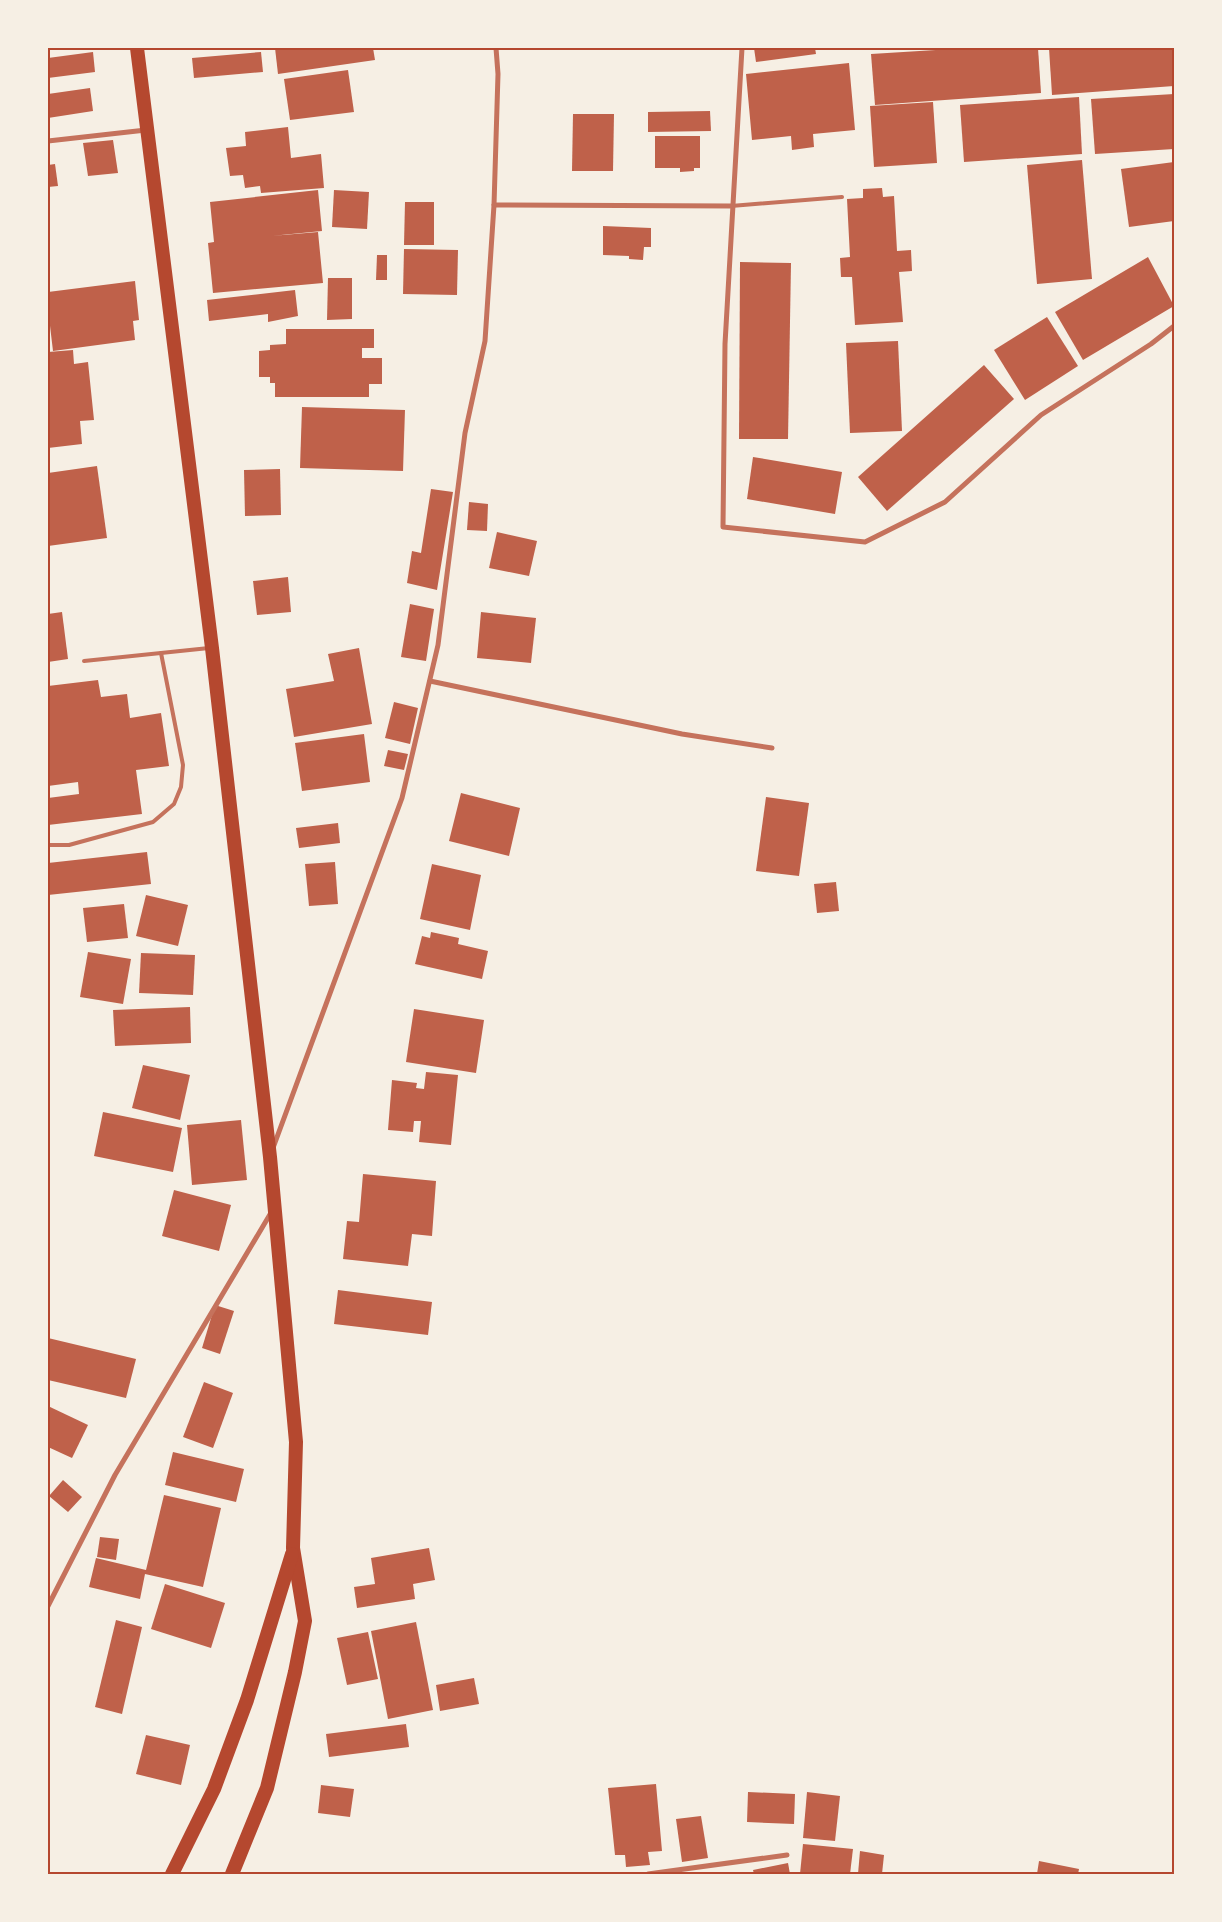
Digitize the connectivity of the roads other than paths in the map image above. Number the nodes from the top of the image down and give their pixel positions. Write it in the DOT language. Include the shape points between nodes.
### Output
graph roads {
  1 [pos="136,48"];
  2 [pos="496,48"];
  3 [pos="742,48"];
  4 [pos="147,130"];
  5 [pos="48,140"];
  6 [pos="842,197"];
  7 [pos="494,205"];
  8 [pos="731,206"];
  9 [pos="1174,326"];
  10 [pos="212,648"];
  11 [pos="161,653"];
  12 [pos="84,661"];
  13 [pos="430,681"];
  14 [pos="772,748"];
  15 [pos="48,845"];
  16 [pos="270,1157"];
  17 [pos="274,1206"];
  18 [pos="293,1548"];
  19 [pos="48,1606"];
  20 [pos="787,1855"];
  21 [pos="172,1874"];
  22 [pos="232,1874"];
  23 [pos="648,1874"];
  1 -- 4 [label="highway"];
  2 -- 7 [label="street"];
  3 -- 8 [label="street"];
  4 -- 5 [label="street"];
  4 -- 10 [label="highway"];
  6 -- 8 [label="lane"];
  7 -- 8 [label="street"];
  7 -- 13 [label="street" via="485,341 465,433 438,644"];
  8 -- 9 [label="street" via="724,344 723,527 865,542 945,502 1041,415"];
  10 -- 11 [label="lane"];
  10 -- 16 [label="highway"];
  11 -- 12 [label="lane"];
  11 -- 15 [label="lane" via="183,765 181,787 174,804 153,822 69,845"];
  13 -- 14 [label="street" via="682,734"];
  13 -- 16 [label="street" via="402,798"];
  16 -- 17 [label="highway"];
  17 -- 18 [label="highway" via="296,1442"];
  17 -- 19 [label="street" via="115,1475"];
  18 -- 21 [label="highway" via="244,1709 214,1789"];
  18 -- 22 [label="highway" via="304,1621 295,1672 267,1788"];
  20 -- 23 [label="street"];
}
